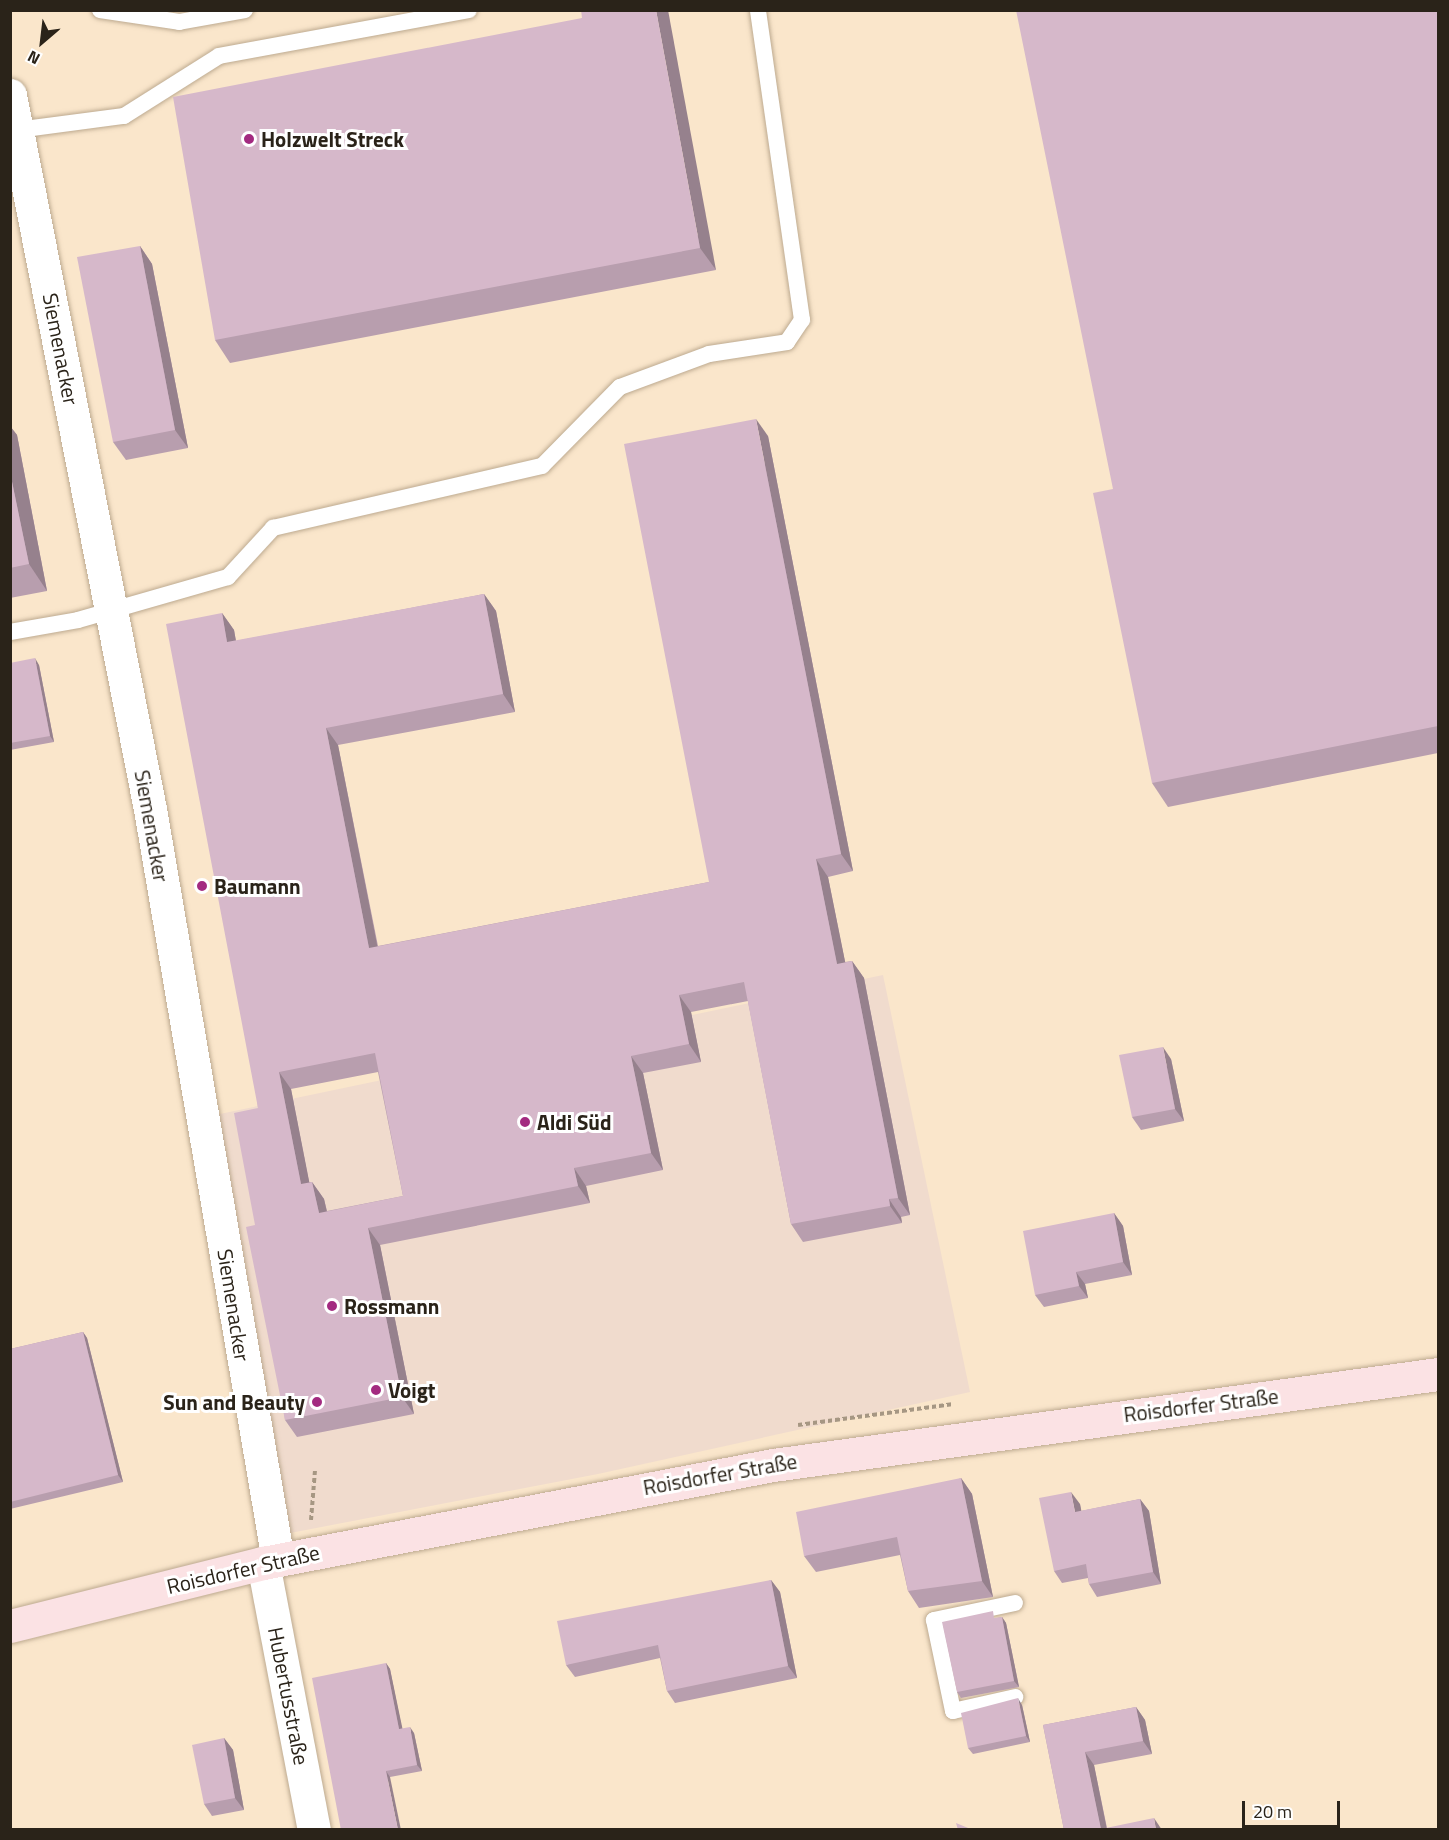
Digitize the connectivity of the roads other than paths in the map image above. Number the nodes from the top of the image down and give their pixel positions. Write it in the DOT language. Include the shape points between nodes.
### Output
graph roads {
  1 [pos="100,10"];
  2 [pos="244,10"];
  3 [pos="469,10"];
  4 [pos="758,10"];
  5 [pos="10,95"];
  6 [pos="17,130"];
  7 [pos="111,606"];
  8 [pos="10,632"];
  9 [pos="1438,1374"];
  10 [pos="270,1561"];
  11 [pos="1015,1604"];
  12 [pos="10,1626"];
  13 [pos="1015,1697"];
  14 [pos="314,1830"];
  1 -- 2 [label="lane" via="179,22"];
  3 -- 6 [label="lane" via="219,56 124,116"];
  4 -- 7 [label="lane" via="802,320 787,342 709,354 620,387 542,466 273,528 228,577"];
  5 -- 6 [label="street, Siemenacker"];
  6 -- 7 [label="street, Siemenacker"];
  7 -- 8 [label="lane" via="78,620"];
  7 -- 10 [label="street, Siemenacker"];
  9 -- 10 [label="main road, Roisdorfer Straße" via="901,1444 523,1509"];
  10 -- 12 [label="main road, Roisdorfer Straße"];
  10 -- 14 [label="street, Hubertusstraße"];
  11 -- 13 [label="lane" via="934,1620 953,1711"];
}
